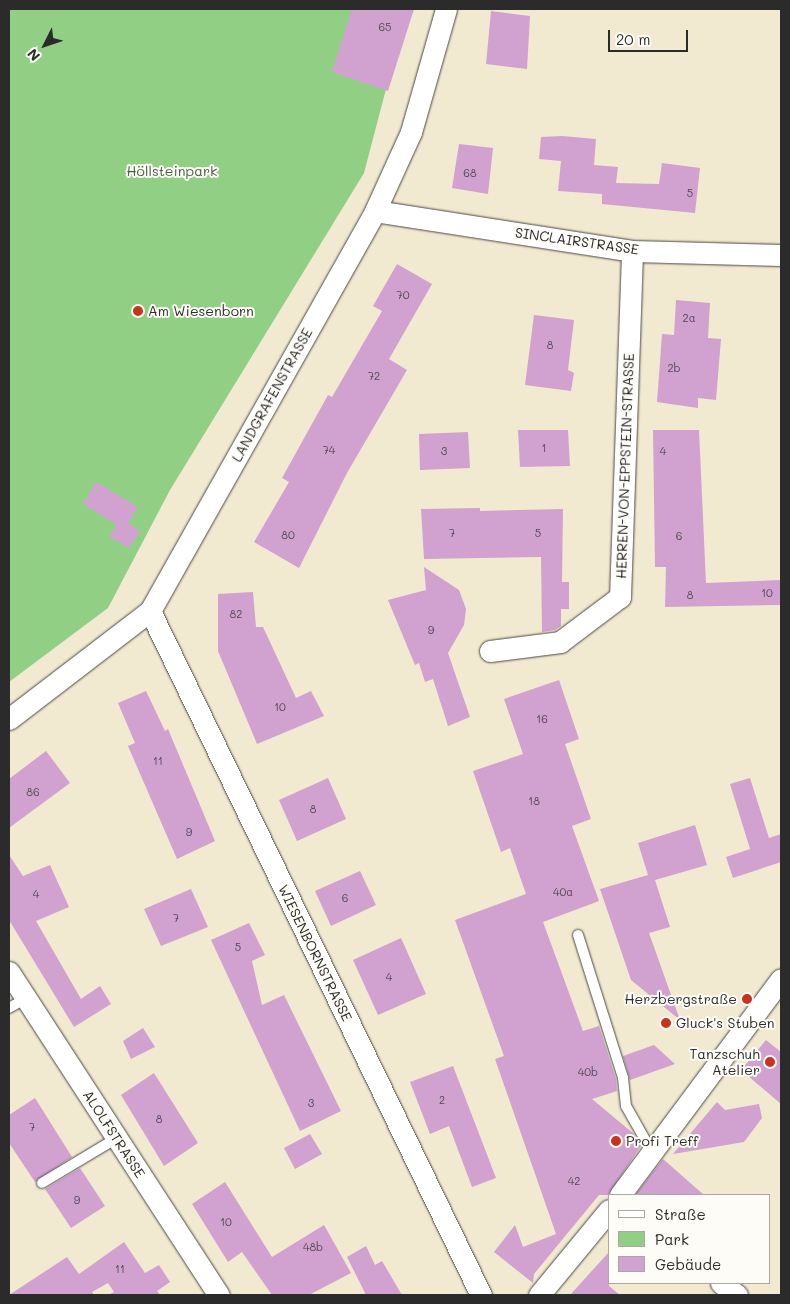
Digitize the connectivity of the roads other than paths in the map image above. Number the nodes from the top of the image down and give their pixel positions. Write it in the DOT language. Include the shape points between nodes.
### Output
graph roads {
  1 [pos="446,9"];
  2 [pos="375,211"];
  3 [pos="632,251"];
  4 [pos="781,255"];
  5 [pos="150,612"];
  6 [pos="490,651"];
  7 [pos="9,719"];
  8 [pos="578,935"];
  9 [pos="9,972"];
  10 [pos="781,979"];
  11 [pos="17,1003"];
  12 [pos="117,1138"];
  13 [pos="652,1152"];
  14 [pos="42,1183"];
  15 [pos="621,1194"];
  16 [pos="608,1211"];
  17 [pos="722,1284"];
  18 [pos="219,1295"];
  19 [pos="481,1295"];
  20 [pos="539,1295"];
  21 [pos="737,1295"];
  1 -- 2 [label="street, LANDGRAFENSTRASSE" via="412,132"];
  2 -- 3 [label="street, SINCLAIRSTRASSE"];
  2 -- 5 [label="street, LANDGRAFENSTRASSE"];
  3 -- 4 [label="street, SINCLAIRSTRASSE"];
  3 -- 6 [label="street, HERREN-VON-EPPSTEIN-STRASSE" via="620,596 560,642"];
  5 -- 7 [label="street, LANDGRAFENSTRASSE"];
  5 -- 19 [label="street, WIESENBORNSTRASSE"];
  8 -- 13 [label="lane" via="623,1078 626,1106"];
  9 -- 11 [label="street, ALOLFSTRASSE"];
  10 -- 13 [label="street"];
  11 -- 12 [label="street, ALOLFSTRASSE"];
  12 -- 14 [label="lane"];
  12 -- 18 [label="street, ALOLFSTRASSE"];
  13 -- 15 [label="street"];
  16 -- 20 [label="street"];
  17 -- 21 [label="street"];
}
